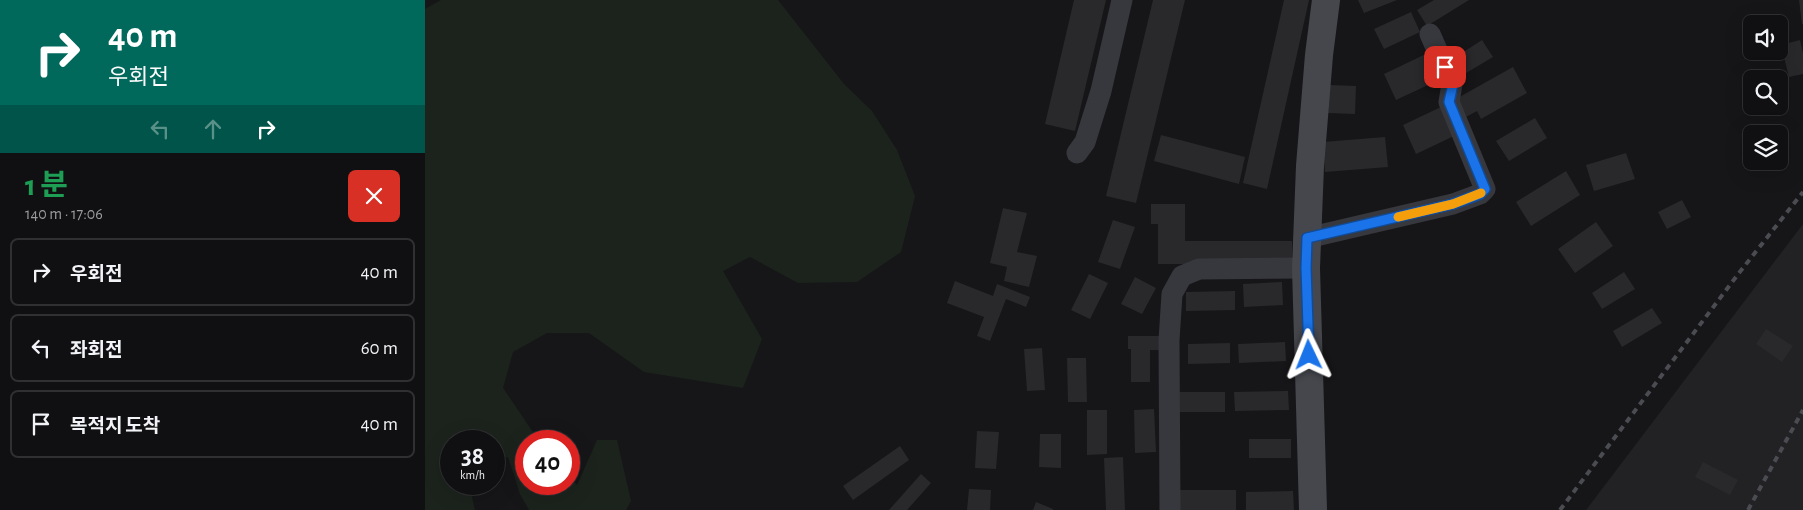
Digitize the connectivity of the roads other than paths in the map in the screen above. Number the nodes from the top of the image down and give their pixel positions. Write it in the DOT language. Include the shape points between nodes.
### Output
graph roads {
  1 [pos="1122,0"];
  2 [pos="1326,0"];
  3 [pos="1430,34"];
  4 [pos="1077,153"];
  5 [pos="1307,238"];
  6 [pos="1306,268"];
  7 [pos="1170,510"];
  8 [pos="1313,510"];
  1 -- 4 [label="street" via="1101,91 1085,142"];
  2 -- 5 [label="street" via="1310,166"];
  3 -- 5 [label="street" via="1453,84 1449,102 1485,189 1453,204"];
  5 -- 6 [label="street"];
  6 -- 7 [label="street" via="1199,269 1182,276 1172,294 1169,350"];
  6 -- 8 [label="street"];
}
